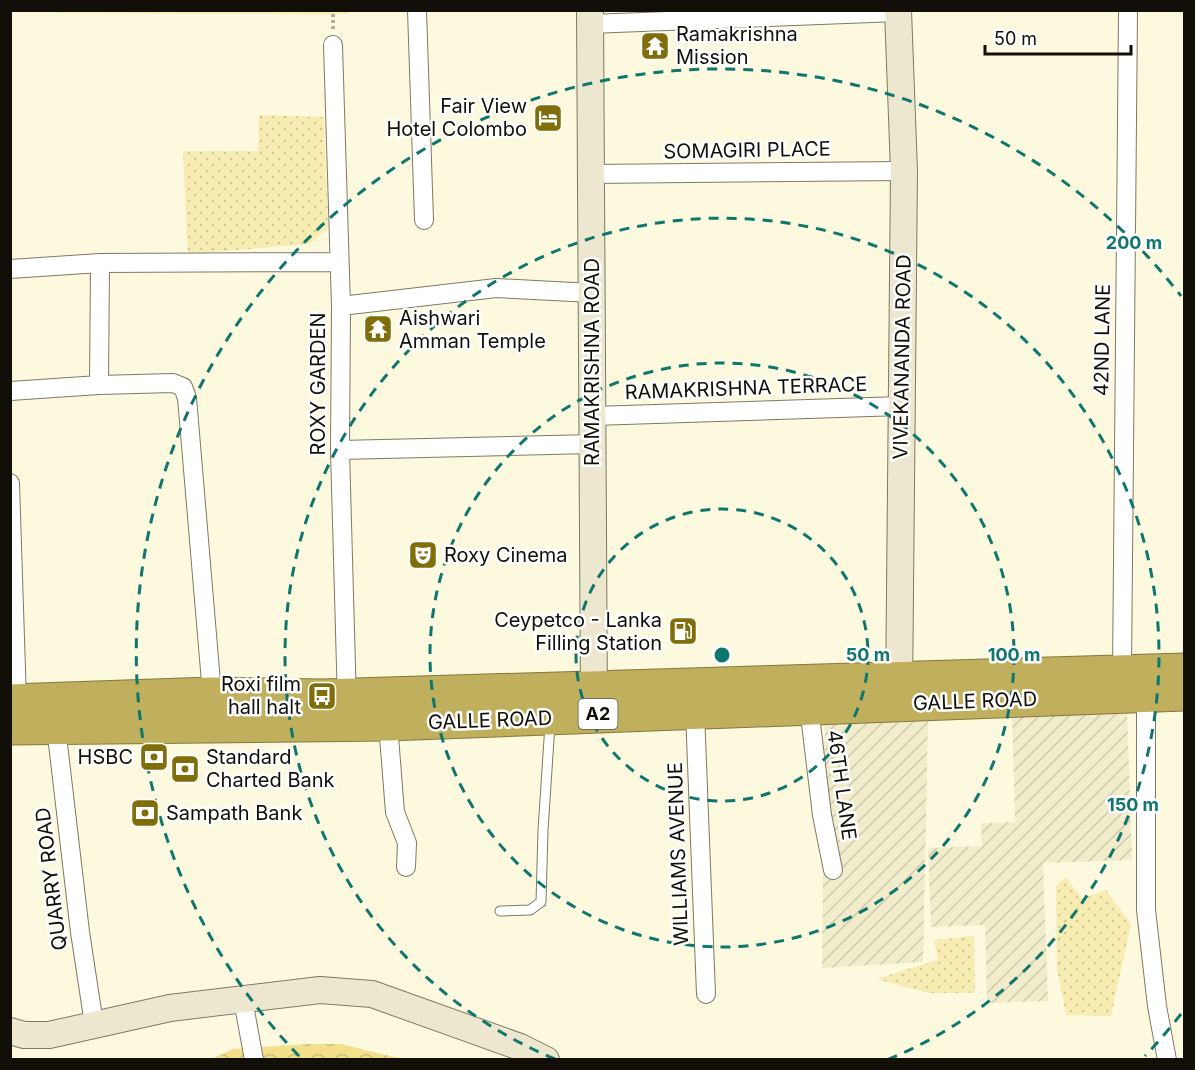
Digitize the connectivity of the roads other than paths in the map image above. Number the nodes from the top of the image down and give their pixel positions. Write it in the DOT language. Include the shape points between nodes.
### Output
graph roads {
  1 [pos="417,10"];
  2 [pos="1128,10"];
  3 [pos="898,11"];
  4 [pos="590,17"];
  5 [pos="333,45"];
  6 [pos="904,171"];
  7 [pos="591,174"];
  8 [pos="424,220"];
  9 [pos="339,262"];
  10 [pos="100,263"];
  11 [pos="10,269"];
  12 [pos="592,293"];
  13 [pos="341,306"];
  14 [pos="99,385"];
  15 [pos="10,391"];
  16 [pos="901,406"];
  17 [pos="592,416"];
  18 [pos="593,444"];
  19 [pos="340,450"];
  20 [pos="10,483"];
  21 [pos="1185,670"];
  22 [pos="1122,671"];
  23 [pos="899,690"];
  24 [pos="212,694"];
  25 [pos="1146,694"];
  26 [pos="1185,694"];
  27 [pos="594,701"];
  28 [pos="809,707"];
  29 [pos="347,709"];
  30 [pos="13,710"];
  31 [pos="695,712"];
  32 [pos="551,718"];
  33 [pos="388,724"];
  34 [pos="56,727"];
  35 [pos="406,867"];
  36 [pos="833,870"];
  37 [pos="500,911"];
  38 [pos="706,994"];
  39 [pos="243,1000"];
  40 [pos="94,1024"];
  41 [pos="10,1031"];
  42 [pos="254,1059"];
  43 [pos="546,1059"];
  44 [pos="1167,1059"];
  1 -- 8 [label="street"];
  2 -- 22 [label="street, 42ND LANE"];
  3 -- 4 [label="street"];
  3 -- 6 [label="street, VIVEKANANDA ROAD"];
  4 -- 7 [label="street, RAMAKRISHNA ROAD"];
  5 -- 9 [label="street, ROXY GARDEN"];
  6 -- 7 [label="street, SOMAGIRI PLACE"];
  6 -- 16 [label="street, VIVEKANANDA ROAD"];
  7 -- 12 [label="street, RAMAKRISHNA ROAD"];
  9 -- 10 [label="street"];
  9 -- 13 [label="street, ROXY GARDEN"];
  10 -- 11 [label="street"];
  10 -- 14 [label="street"];
  12 -- 13 [label="street" via="496,288"];
  12 -- 17 [label="street, RAMAKRISHNA ROAD"];
  13 -- 19 [label="street, ROXY GARDEN"];
  14 -- 15 [label="street"];
  14 -- 24 [label="street" via="173,383 183,387"];
  16 -- 17 [label="street, RAMAKRISHNA TERRACE"];
  16 -- 23 [label="street, VIVEKANANDA ROAD"];
  17 -- 18 [label="street, RAMAKRISHNA ROAD"];
  18 -- 19 [label="street"];
  18 -- 27 [label="street, RAMAKRISHNA ROAD"];
  19 -- 29 [label="street, ROXY GARDEN"];
  20 -- 30 [label="street"];
  21 -- 22 [label="highway, GALLE ROAD / A2"];
  22 -- 23 [label="highway, GALLE ROAD / A2"];
  23 -- 25 [label="highway, GALLE ROAD / A2"];
  23 -- 27 [label="highway, GALLE ROAD / A2"];
  23 -- 28 [label="highway, GALLE ROAD / A2"];
  24 -- 29 [label="highway, GALLE ROAD / A2"];
  24 -- 30 [label="highway, GALLE ROAD / A2"];
  25 -- 26 [label="highway, GALLE ROAD / A2"];
  25 -- 44 [label="street" via="1146,910"];
  27 -- 29 [label="highway, GALLE ROAD / A2"];
  27 -- 31 [label="highway, GALLE ROAD / A2"];
  27 -- 32 [label="highway, GALLE ROAD / A2"];
  28 -- 31 [label="highway, GALLE ROAD / A2"];
  28 -- 36 [label="street, 46TH LANE"];
  29 -- 33 [label="highway, GALLE ROAD / A2"];
  29 -- 34 [label="highway, GALLE ROAD / A2"];
  30 -- 34 [label="highway, GALLE ROAD / A2"];
  31 -- 38 [label="street, WILLIAMS AVENUE"];
  32 -- 33 [label="highway, GALLE ROAD / A2"];
  32 -- 37 [label="lane" via="541,902 530,910"];
  33 -- 35 [label="street" via="395,812 407,843"];
  34 -- 40 [label="street, QUARRY ROAD"];
  39 -- 40 [label="street" via="170,1008"];
  39 -- 42 [label="street"];
  39 -- 43 [label="street" via="320,990 372,994"];
  40 -- 41 [label="street" via="49,1035"];
}
